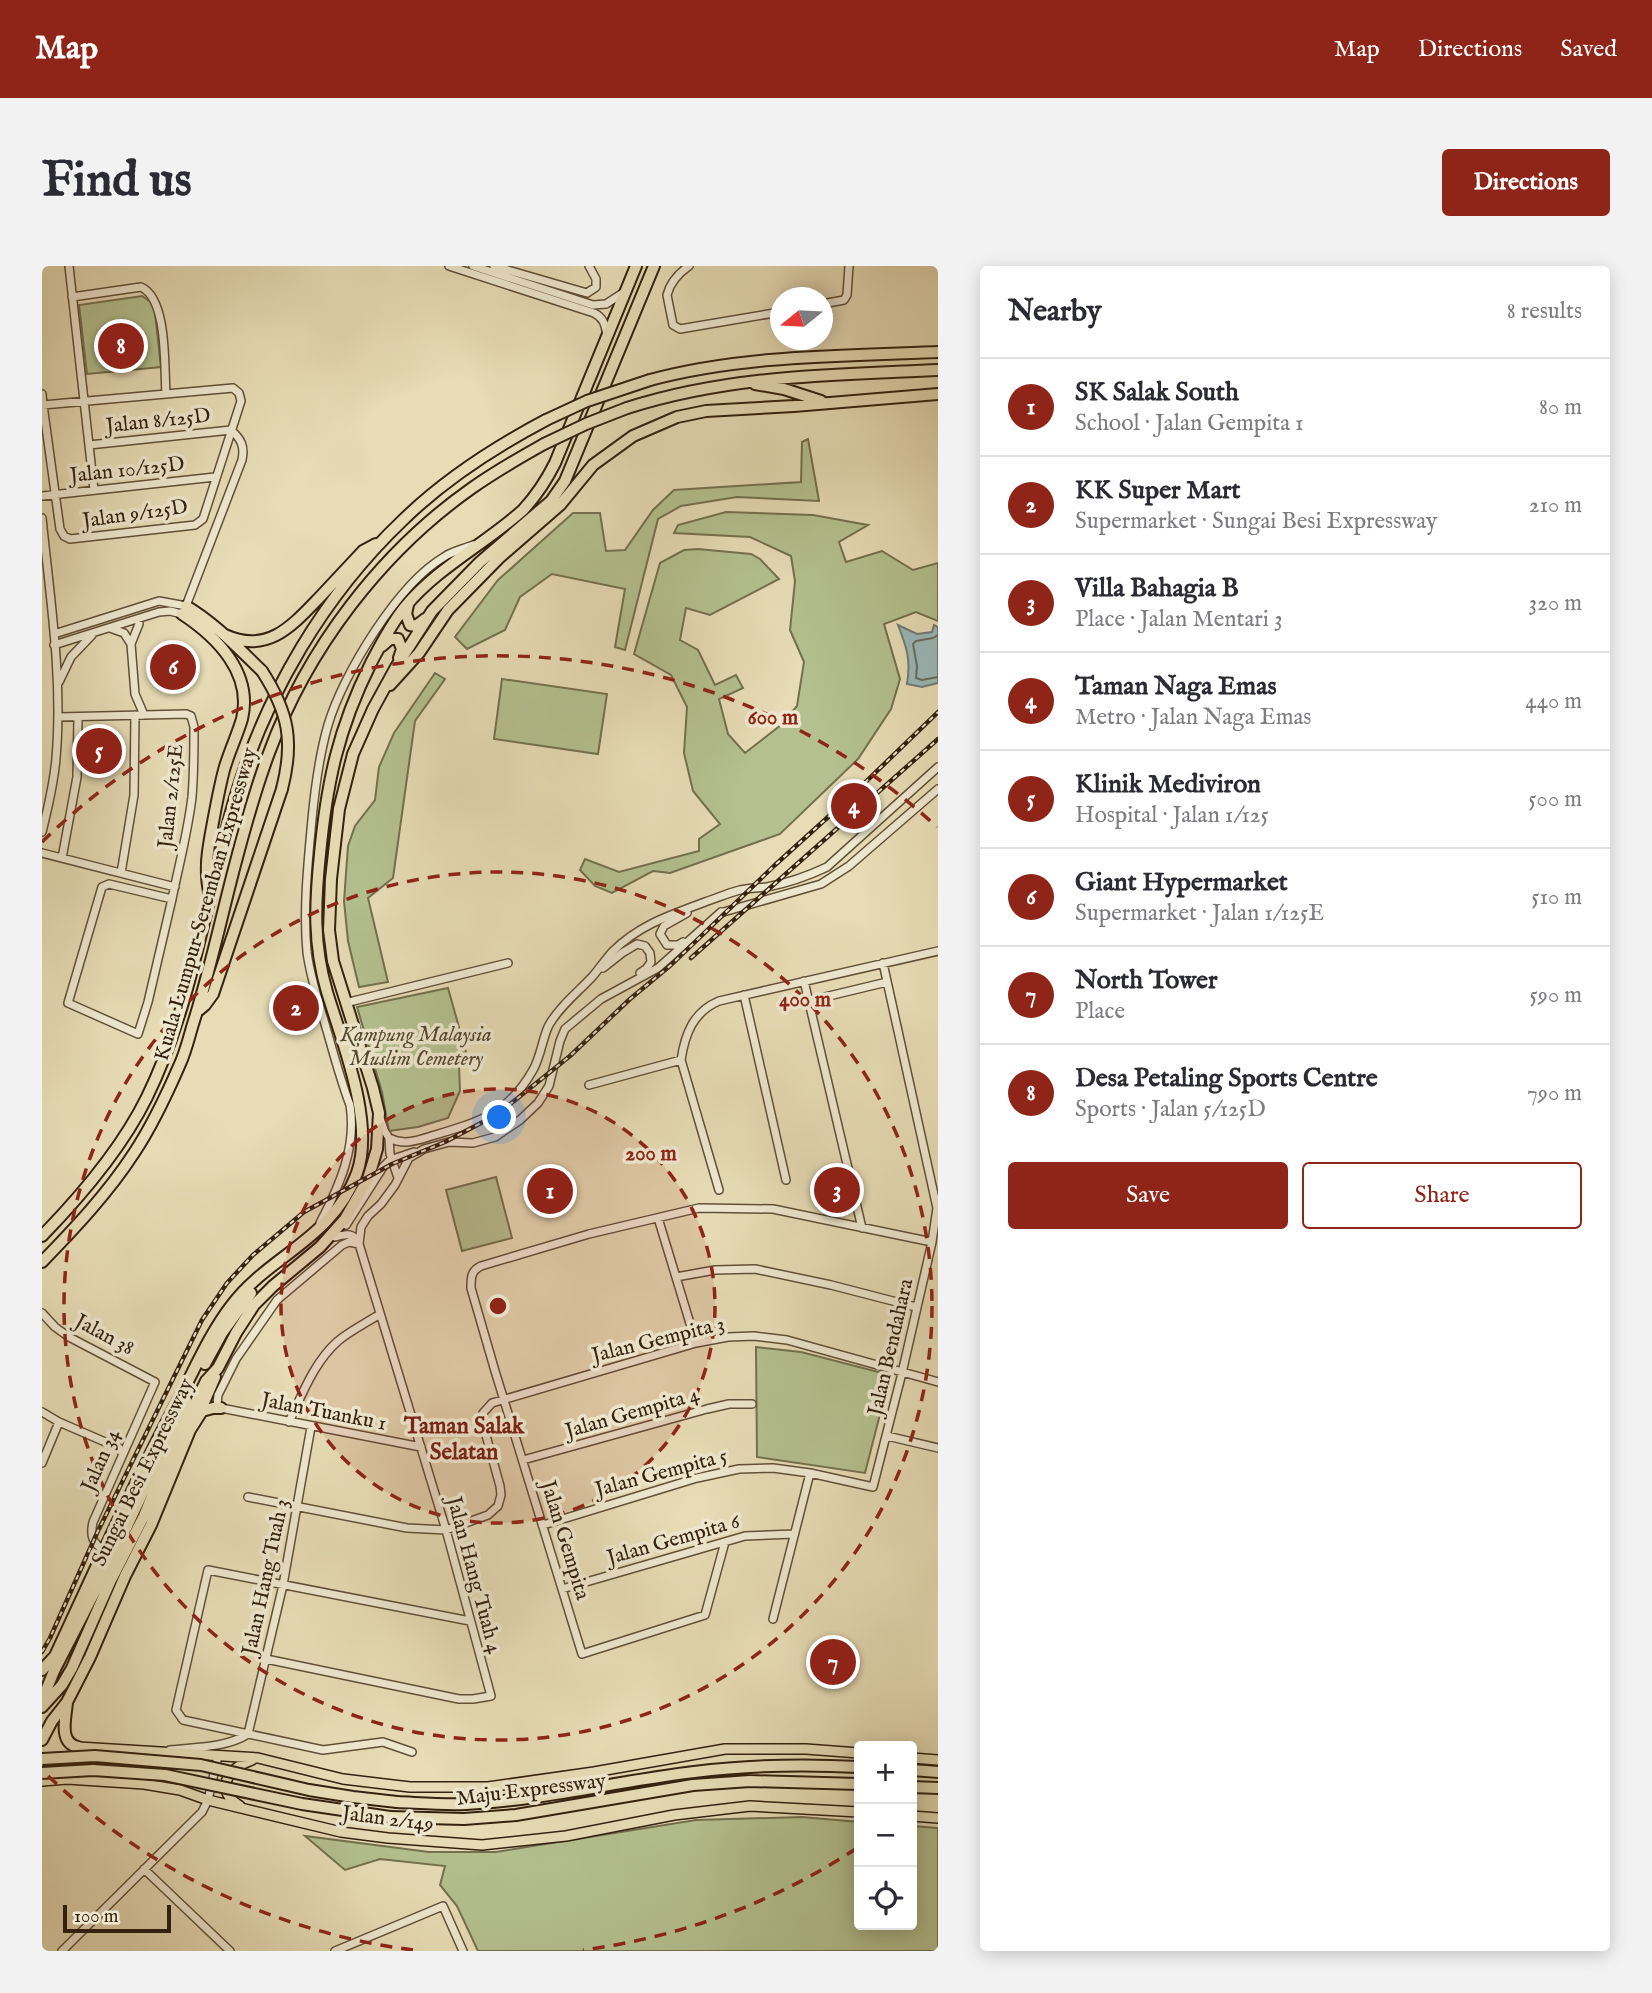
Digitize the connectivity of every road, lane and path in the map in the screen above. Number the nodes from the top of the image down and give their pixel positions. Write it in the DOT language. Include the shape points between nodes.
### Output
graph roads {
  1 [pos="69,266"];
  2 [pos="449,266"];
  3 [pos="473,266"];
  4 [pos="494,266"];
  5 [pos="589,266"];
  6 [pos="636,266"];
  7 [pos="654,266"];
  8 [pos="689,266"];
  9 [pos="849,266"];
  10 [pos="626,289"];
  11 [pos="72,297"];
  12 [pos="833,302"];
  13 [pos="770,314"];
  14 [pos="607,336"];
  15 [pos="938,352"];
  16 [pos="938,370"];
  17 [pos="742,382"];
  18 [pos="42,394"];
  19 [pos="166,394"];
  20 [pos="938,394"];
  21 [pos="84,401"];
  22 [pos="827,403"];
  23 [pos="43,405"];
  24 [pos="231,430"];
  25 [pos="89,446"];
  26 [pos="215,477"];
  27 [pos="94,490"];
  28 [pos="55,494"];
  29 [pos="42,496"];
  30 [pos="42,518"];
  31 [pos="486,540"];
  32 [pos="382,542"];
  33 [pos="410,602"];
  34 [pos="184,610"];
  35 [pos="432,611"];
  36 [pos="139,624"];
  37 [pos="108,628"];
  38 [pos="95,632"];
  39 [pos="54,634"];
  40 [pos="225,635"];
  41 [pos="131,644"];
  42 [pos="54,645"];
  43 [pos="378,649"];
  44 [pos="396,667"];
  45 [pos="58,682"];
  46 [pos="135,694"];
  47 [pos="381,695"];
  48 [pos="125,715"];
  49 [pos="135,715"];
  50 [pos="144,715"];
  51 [pos="58,717"];
  52 [pos="78,717"];
  53 [pos="938,766"];
  54 [pos="938,789"];
  55 [pos="42,832"];
  56 [pos="42,853"];
  57 [pos="62,858"];
  58 [pos="121,873"];
  59 [pos="175,887"];
  60 [pos="172,899"];
  61 [pos="210,899"];
  62 [pos="709,901"];
  63 [pos="721,912"];
  64 [pos="938,951"];
  65 [pos="508,963"];
  66 [pos="883,963"];
  67 [pos="592,977"];
  68 [pos="804,981"];
  69 [pos="887,982"];
  70 [pos="620,987"];
  71 [pos="744,995"];
  72 [pos="808,1001"];
  73 [pos="345,1003"];
  74 [pos="197,1012"];
  75 [pos="681,1060"];
  76 [pos="589,1085"];
  77 [pos="379,1113"];
  78 [pos="392,1140"];
  79 [pos="424,1149"];
  80 [pos="392,1159"];
  81 [pos="938,1169"];
  82 [pos="929,1173"];
  83 [pos="398,1178"];
  84 [pos="786,1180"];
  85 [pos="719,1190"];
  86 [pos="658,1218"];
  87 [pos="862,1228"];
  88 [pos="315,1233"];
  89 [pos="42,1236"];
  90 [pos="335,1237"];
  91 [pos="932,1242"];
  92 [pos="359,1244"];
  93 [pos="320,1247"];
  94 [pos="42,1262"];
  95 [pos="676,1276"];
  96 [pos="916,1307"];
  97 [pos="42,1313"];
  98 [pos="380,1314"];
  99 [pos="696,1343"];
  100 [pos="218,1368"];
  101 [pos="902,1373"];
  102 [pos="155,1382"];
  103 [pos="938,1382"];
  104 [pos="211,1387"];
  105 [pos="504,1399"];
  106 [pos="752,1404"];
  107 [pos="219,1407"];
  108 [pos="42,1412"];
  109 [pos="198,1417"];
  110 [pos="59,1422"];
  111 [pos="289,1422"];
  112 [pos="312,1427"];
  113 [pos="887,1436"];
  114 [pos="421,1447"];
  115 [pos="938,1448"];
  116 [pos="122,1453"];
  117 [pos="523,1460"];
  118 [pos="42,1464"];
  119 [pos="810,1473"];
  120 [pos="873,1487"];
  121 [pos="248,1497"];
  122 [pos="298,1505"];
  123 [pos="144,1516"];
  124 [pos="543,1525"];
  125 [pos="446,1530"];
  126 [pos="794,1534"];
  127 [pos="725,1542"];
  128 [pos="109,1552"];
  129 [pos="125,1576"];
  130 [pos="283,1585"];
  131 [pos="562,1589"];
  132 [pos="773,1619"];
  133 [pos="470,1621"];
  134 [pos="55,1656"];
  135 [pos="266,1659"];
  136 [pos="42,1670"];
  137 [pos="42,1688"];
  138 [pos="42,1700"];
  139 [pos="67,1702"];
  140 [pos="42,1707"];
  141 [pos="47,1724"];
  142 [pos="247,1734"];
  143 [pos="42,1740"];
  144 [pos="78,1747"];
  145 [pos="142,1752"];
  146 [pos="412,1752"];
  147 [pos="854,1753"];
  148 [pos="218,1755"];
  149 [pos="258,1758"];
  150 [pos="917,1758"];
  151 [pos="42,1759"];
  152 [pos="938,1760"];
  153 [pos="854,1767"];
  154 [pos="917,1770"];
  155 [pos="938,1772"];
  156 [pos="42,1773"];
  157 [pos="42,1781"];
  158 [pos="854,1784"];
  159 [pos="917,1787"];
  160 [pos="938,1788"];
  161 [pos="208,1800"];
  162 [pos="244,1809"];
  163 [pos="854,1812"];
  164 [pos="917,1816"];
  165 [pos="938,1818"];
  166 [pos="144,1868"];
  167 [pos="62,1951"];
  168 [pos="230,1951"];
  169 [pos="335,1951"];
  170 [pos="463,1951"];
  1 -- 11 [label="street"];
  2 -- 14 [label="street" via="594,313 605,324"];
  3 -- 10 [label="street" via="593,305 606,304"];
  4 -- 5 [label="street" via="587,293 596,287"];
  6 -- 10 [label="highway, Sungai Besi Expressway"];
  7 -- 35 [label="highway, Sungai Besi Expressway" via="565,481 551,501"];
  8 -- 13 [label="street" via="668,290 676,328"];
  9 -- 12 [label="street" via="847,296"];
  10 -- 14 [label="highway, Sungai Besi Expressway"];
  11 -- 19 [label="street" via="141,287 151,294 161,320"];
  11 -- 21 [label="street"];
  14 -- 31 [label="highway, Sungai Besi Expressway" via="545,481 523,510"];
  15 -- 32 [label="highway, Kuala Lumpur–Seremban Expressway, bridge" via="790,358 710,367 587,401 472,464 403,519"];
  16 -- 17 [label="highway, Kuala Lumpur–Seremban Expressway"];
  17 -- 22 [label="highway" via="784,388"];
  17 -- 74 [label="highway, Kuala Lumpur–Seremban Expressway, bridge" via="628,408 544,444 471,488 379,571 318,654 269,752"];
  18 -- 23 [label="street"];
  19 -- 21 [label="street"];
  19 -- 24 [label="street, Jalan 9/125D" via="233,388 241,401"];
  20 -- 22 [label="highway"];
  21 -- 23 [label="street"];
  21 -- 25 [label="street"];
  22 -- 47 [label="highway" via="693,413 620,444 448,610 419,653"];
  23 -- 28 [label="street"];
  24 -- 25 [label="street, Jalan 8/125D"];
  24 -- 26 [label="street, Jalan 9/125D"];
  24 -- 34 [label="street" via="242,441 242,460"];
  25 -- 27 [label="street"];
  26 -- 27 [label="street, Jalan 10/125D"];
  26 -- 28 [label="street, Jalan 9/125D" via="203,519 195,525 70,539 60,529"];
  27 -- 28 [label="street, Jalan 10/125D"];
  28 -- 29 [label="street, Jalan 10/125D"];
  30 -- 39 [label="street"];
  31 -- 33 [label="highway, Sungai Besi Expressway"];
  31 -- 88 [label="street" via="445,556 399,599 348,677 320,758 309,845 306,932 312,978 352,1119 350,1149"];
  32 -- 40 [label="highway" via="363,551 281,634 251,641"];
  32 -- 61 [label="highway, Kuala Lumpur–Seremban Expressway" via="327,609 270,707 235,799"];
  33 -- 35 [label="highway" via="406,614 410,625 421,623"];
  33 -- 43 [label="highway, Sungai Besi Expressway"];
  34 -- 37 [label="street" via="159,612"];
  34 -- 39 [label="street" via="159,601"];
  34 -- 40 [label="highway"];
  34 -- 61 [label="highway" via="231,659 243,692 242,719 222,778 206,861"];
  35 -- 44 [label="highway, Sungai Besi Expressway"];
  36 -- 41 [label="street"];
  37 -- 38 [label="street"];
  37 -- 41 [label="street" via="124,633"];
  38 -- 42 [label="street"];
  38 -- 45 [label="street" via="71,657"];
  39 -- 42 [label="street"];
  40 -- 74 [label="highway, bridge" via="271,686 284,713 289,764 213,993"];
  41 -- 46 [label="street"];
  42 -- 45 [label="street"];
  43 -- 44 [label="highway" via="390,639 400,641"];
  43 -- 88 [label="highway, Sungai Besi Expressway" via="346,717 332,763 315,900 324,979 359,1100 362,1138 358,1171 344,1199"];
  44 -- 47 [label="highway, Sungai Besi Expressway"];
  45 -- 51 [label="street"];
  46 -- 48 [label="street"];
  46 -- 50 [label="street"];
  47 -- 73 [label="highway, Sungai Besi Expressway" via="353,754 335,842 329,930"];
  48 -- 49 [label="street, Jalan 2/125E"];
  48 -- 52 [label="street, Jalan 2/125E"];
  49 -- 50 [label="street, Jalan 2/125E"];
  49 -- 58 [label="street" via="134,795"];
  50 -- 59 [label="street, Jalan 2/125E" via="186,714 193,721 191,798"];
  51 -- 52 [label="street, Jalan 2/125E"];
  51 -- 55 [label="street" via="52,791"];
  52 -- 57 [label="street" via="77,777"];
  53 -- 62 [label="street" via="827,867 805,878"];
  54 -- 63 [label="street" via="849,866 821,884"];
  56 -- 57 [label="street"];
  57 -- 58 [label="street"];
  58 -- 59 [label="street"];
  59 -- 60 [label="street, Jalan 2/125E"];
  60 -- 60 [label="street, Jalan 2/125E" via="138,1034 68,1003 102,887 109,884"];
  61 -- 89 [label="highway, Kuala Lumpur–Seremban Expressway" via="169,1044 147,1098 86,1187"];
  62 -- 63 [label="street" via="664,926 663,941 678,945"];
  62 -- 67 [label="street" via="660,918 631,935"];
  63 -- 70 [label="street" via="658,968"];
  64 -- 66 [label="street"];
  65 -- 73 [label="street"];
  66 -- 68 [label="street"];
  66 -- 69 [label="street, Jalan Bendahara"];
  67 -- 70 [label="street" via="637,944 645,946 651,962"];
  67 -- 78 [label="street" via="548,1027 534,1069 507,1103 474,1123 407,1143"];
  68 -- 71 [label="street"];
  68 -- 72 [label="street"];
  69 -- 72 [label="street"];
  69 -- 82 [label="street, Jalan Bendahara"];
  70 -- 79 [label="street" via="565,1029 549,1086 520,1120 495,1137"];
  71 -- 75 [label="street" via="700,1012 687,1032"];
  71 -- 84 [label="street"];
  72 -- 87 [label="street"];
  73 -- 77 [label="highway, Sungai Besi Expressway"];
  74 -- 94 [label="highway, Kuala Lumpur–Seremban Expressway" via="181,1062 139,1146 94,1206"];
  75 -- 76 [label="street"];
  75 -- 85 [label="street"];
  77 -- 78 [label="street"];
  77 -- 93 [label="highway, Sungai Besi Expressway" via="369,1179 345,1219"];
  78 -- 80 [label="street"];
  79 -- 80 [label="street"];
  79 -- 83 [label="street" via="409,1158"];
  80 -- 83 [label="street"];
  80 -- 90 [label="street"];
  81 -- 82 [label="street"];
  82 -- 91 [label="street, Jalan Bendahara" via="937,1208"];
  83 -- 92 [label="street" via="361,1227"];
  86 -- 87 [label="street" via="699,1208 756,1208"];
  86 -- 95 [label="street"];
  86 -- 105 [label="street, Jalan Gempita" via="475,1269 471,1288"];
  87 -- 91 [label="street"];
  88 -- 128 [label="highway, Sungai Besi Expressway" via="240,1295 218,1325 170,1413"];
  90 -- 92 [label="street" via="350,1235"];
  90 -- 93 [label="street"];
  91 -- 96 [label="street, Jalan Bendahara"];
  92 -- 98 [label="street, Jalan Hang Tuah 4"];
  92 -- 107 [label="street" via="342,1245 277,1300 236,1359 218,1395"];
  93 -- 100 [label="highway, Sungai Besi Expressway" via="254,1305"];
  95 -- 96 [label="street" via="755,1269"];
  95 -- 99 [label="street"];
  96 -- 101 [label="street, Jalan Bendahara"];
  97 -- 102 [label="street, Jalan 38" via="69,1337"];
  98 -- 111 [label="street" via="339,1340 326,1354"];
  98 -- 114 [label="street, Jalan Hang Tuah 4"];
  99 -- 101 [label="street, Jalan Gempita 3" via="754,1336 787,1340"];
  99 -- 105 [label="street, Jalan Gempita 3"];
  100 -- 104 [label="highway"];
  100 -- 123 [label="highway, Sungai Besi Expressway" via="206,1381"];
  101 -- 103 [label="street, Jalan Gempita 3"];
  101 -- 113 [label="street, Jalan Bendahara"];
  102 -- 116 [label="street, Jalan 34"];
  104 -- 107 [label="highway"];
  104 -- 109 [label="highway"];
  105 -- 117 [label="street, Jalan Gempita"];
  105 -- 125 [label="street" via="492,1403 482,1421 500,1486 498,1506 488,1515"];
  106 -- 117 [label="street, Jalan Gempita 4" via="707,1409"];
  107 -- 109 [label="highway"];
  107 -- 111 [label="street, Jalan Tuanku 1"];
  108 -- 110 [label="street"];
  109 -- 129 [label="highway"];
  110 -- 116 [label="street"];
  110 -- 118 [label="street"];
  111 -- 112 [label="street, Jalan Tuanku 1"];
  112 -- 114 [label="street, Jalan Tuanku 1"];
  112 -- 122 [label="street, Jalan Hang Tuah 3"];
  113 -- 115 [label="street"];
  113 -- 120 [label="street, Jalan Bendahara"];
  114 -- 125 [label="street, Jalan Hang Tuah 4"];
  116 -- 128 [label="street, Jalan 34" via="90,1535"];
  117 -- 124 [label="street, Jalan Gempita"];
  119 -- 120 [label="street, Jalan Gempita 5"];
  119 -- 124 [label="street, Jalan Gempita 5" via="773,1468 727,1471"];
  119 -- 126 [label="street"];
  121 -- 122 [label="street"];
  122 -- 125 [label="street" via="407,1528"];
  122 -- 130 [label="street, Jalan Hang Tuah 3"];
  123 -- 129 [label="highway"];
  123 -- 140 [label="highway, Sungai Besi Expressway" via="72,1668"];
  124 -- 131 [label="street, Jalan Gempita"];
  125 -- 133 [label="street, Jalan Hang Tuah 4"];
  126 -- 127 [label="street, Jalan Gempita 6" via="752,1535"];
  126 -- 132 [label="street"];
  127 -- 131 [label="street, Jalan Gempita 6"];
  127 -- 131 [label="street, Jalan Gempita" via="704,1616 582,1654"];
  128 -- 134 [label="highway, Sungai Besi Expressway"];
  128 -- 138 [label="highway"];
  129 -- 139 [label="highway"];
  130 -- 133 [label="street"];
  130 -- 135 [label="street, Jalan Hang Tuah 3"];
  130 -- 142 [label="street" via="208,1570 176,1710 183,1720"];
  133 -- 135 [label="street, Jalan Hang Tuah 4" via="491,1696 459,1699"];
  134 -- 136 [label="highway, Sungai Besi Expressway"];
  134 -- 137 [label="highway"];
  135 -- 142 [label="street, Jalan Hang Tuah 3"];
  139 -- 141 [label="highway"];
  139 -- 144 [label="highway" via="64,1730 69,1743"];
  141 -- 143 [label="highway"];
  142 -- 145 [label="street" via="225,1744"];
  142 -- 146 [label="street" via="323,1750 383,1742"];
  144 -- 145 [label="main road, Jalan 2/149"];
  145 -- 148 [label="main road, Jalan 2/149"];
  147 -- 149 [label="main road, Jalan 2/149" via="725,1749 488,1787 410,1787 343,1779"];
  148 -- 149 [label="main road, Jalan 2/149"];
  148 -- 161 [label="street"];
  149 -- 162 [label="main road" via="233,1769 227,1779 227,1796"];
  150 -- 152 [label="main road"];
  151 -- 153 [label="highway, Maju Expressway, bridge" via="95,1756 201,1765 309,1790 439,1804 518,1799 729,1768"];
  154 -- 155 [label="highway"];
  156 -- 158 [label="highway, Maju Expressway, bridge" via="93,1770 165,1775 390,1817 464,1819 516,1815 693,1785 750,1781"];
  157 -- 161 [label="main road, Jalan 2/149" via="145,1784"];
  159 -- 160 [label="highway"];
  161 -- 162 [label="main road, Jalan 2/149"];
  161 -- 166 [label="street" via="202,1812"];
  162 -- 163 [label="main road, Jalan 2/149" via="341,1832 482,1845 750,1806"];
  164 -- 165 [label="main road"];
  166 -- 167 [label="street"];
  166 -- 168 [label="street"];
  169 -- 170 [label="street" via="443,1906"];
}
